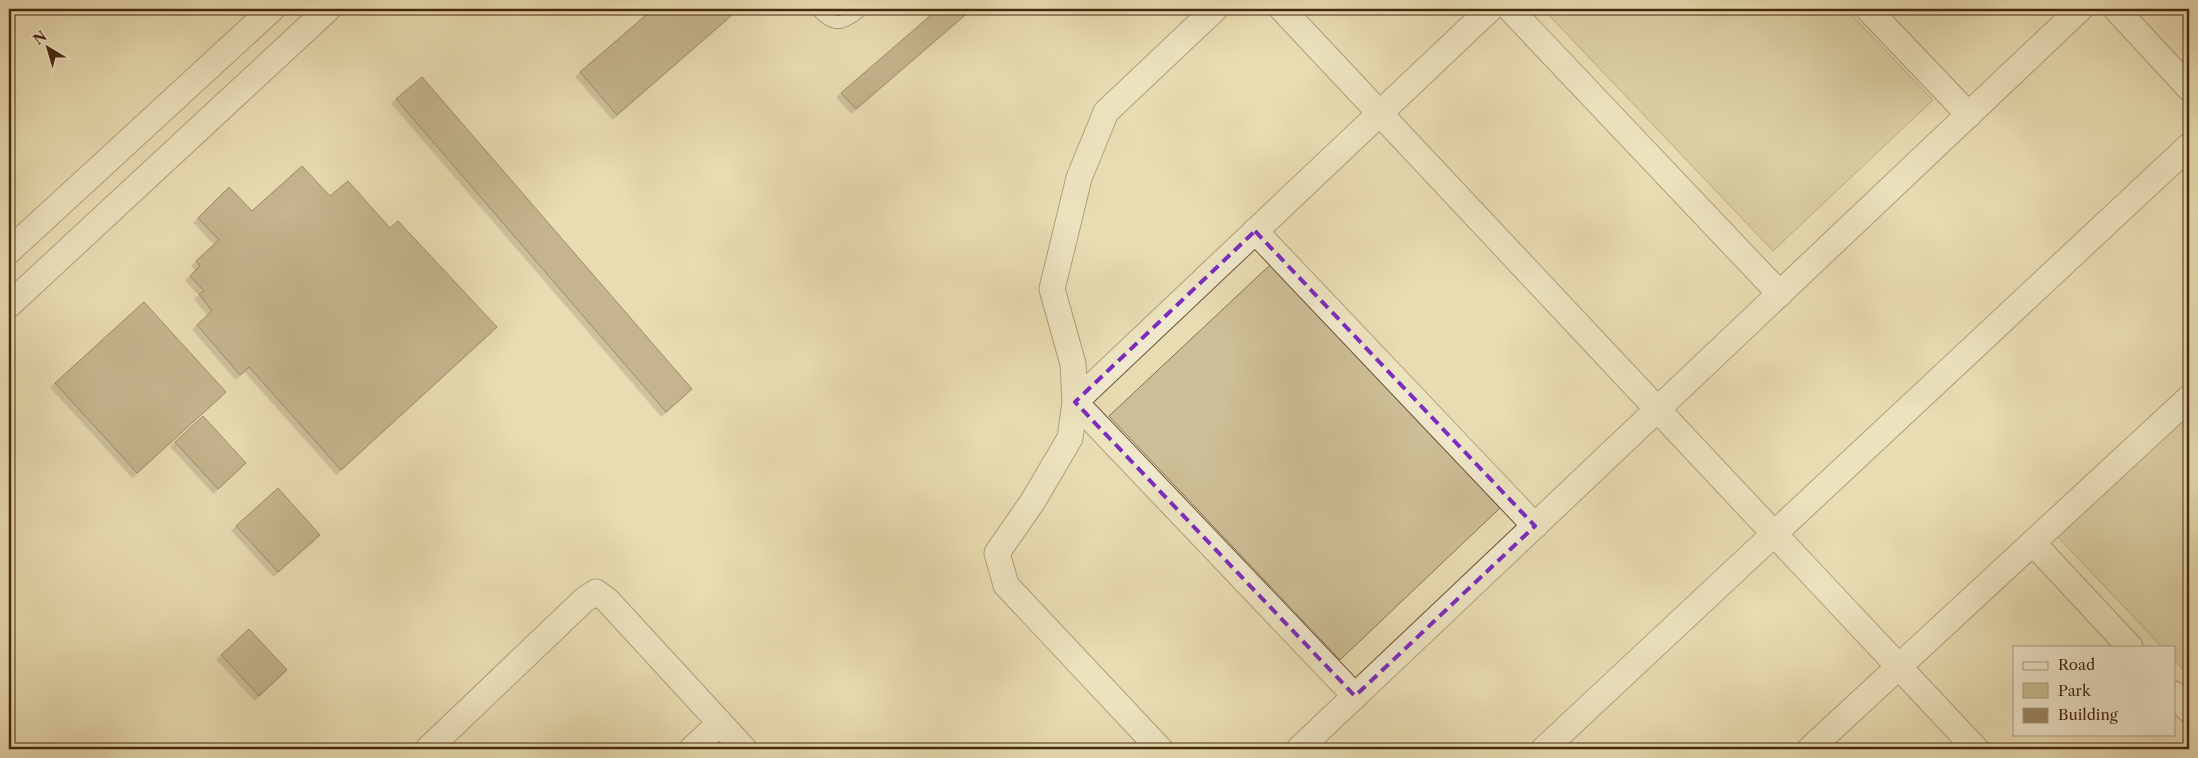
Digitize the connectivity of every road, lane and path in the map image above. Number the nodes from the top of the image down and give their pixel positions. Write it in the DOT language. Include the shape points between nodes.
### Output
graph roads {
  1 [pos="272,9"];
  2 [pos="328,9"];
  3 [pos="817,9"];
  4 [pos="862,9"];
  5 [pos="1215,9"];
  6 [pos="1282,9"];
  7 [pos="1490,9"];
  8 [pos="1510,9"];
  9 [pos="1868,9"];
  10 [pos="2080,9"];
  11 [pos="2116,9"];
  12 [pos="2189,88"];
  13 [pos="1380,113"];
  14 [pos="1969,115"];
  15 [pos="2189,146"];
  16 [pos="1255,231"];
  17 [pos="9,251"];
  18 [pos="1780,294"];
  19 [pos="9,305"];
  20 [pos="2189,398"];
  21 [pos="1075,402"];
  22 [pos="1658,409"];
  23 [pos="1535,526"];
  24 [pos="1774,534"];
  25 [pos="2034,542"];
  26 [pos="2129,646"];
  27 [pos="1899,667"];
  28 [pos="1355,696"];
  29 [pos="2176,696"];
  30 [pos="2189,710"];
  31 [pos="720,724"];
  32 [pos="428,749"];
  33 [pos="692,749"];
  34 [pos="744,749"];
  35 [pos="1160,749"];
  36 [pos="1299,749"];
  37 [pos="1544,749"];
  38 [pos="1810,749"];
  39 [pos="1976,749"];
  1 -- 17 [label="street"];
  2 -- 19 [label="street"];
  3 -- 4 [label="lane" via="830,21 842,22"];
  5 -- 21 [label="street" via="1106,112 1079,178 1052,289 1073,364"];
  6 -- 13 [label="street"];
  7 -- 13 [label="street"];
  8 -- 18 [label="street"];
  9 -- 14 [label="street"];
  10 -- 14 [label="street"];
  11 -- 12 [label="street"];
  13 -- 16 [label="street"];
  13 -- 22 [label="street"];
  14 -- 18 [label="street"];
  15 -- 24 [label="street"];
  16 -- 21 [label="street"];
  16 -- 23 [label="street"];
  18 -- 22 [label="street"];
  20 -- 25 [label="street"];
  21 -- 28 [label="street"];
  21 -- 35 [label="street" via="1070,438 1033,501 997,553 1006,585"];
  22 -- 23 [label="street"];
  22 -- 24 [label="street"];
  23 -- 28 [label="street"];
  24 -- 27 [label="street"];
  24 -- 37 [label="street"];
  25 -- 26 [label="street"];
  25 -- 27 [label="street"];
  27 -- 38 [label="street"];
  27 -- 39 [label="street"];
  28 -- 36 [label="street"];
  29 -- 30 [label="street"];
  31 -- 32 [label="street" via="596,592"];
  31 -- 33 [label="street"];
  31 -- 34 [label="street"];
}
